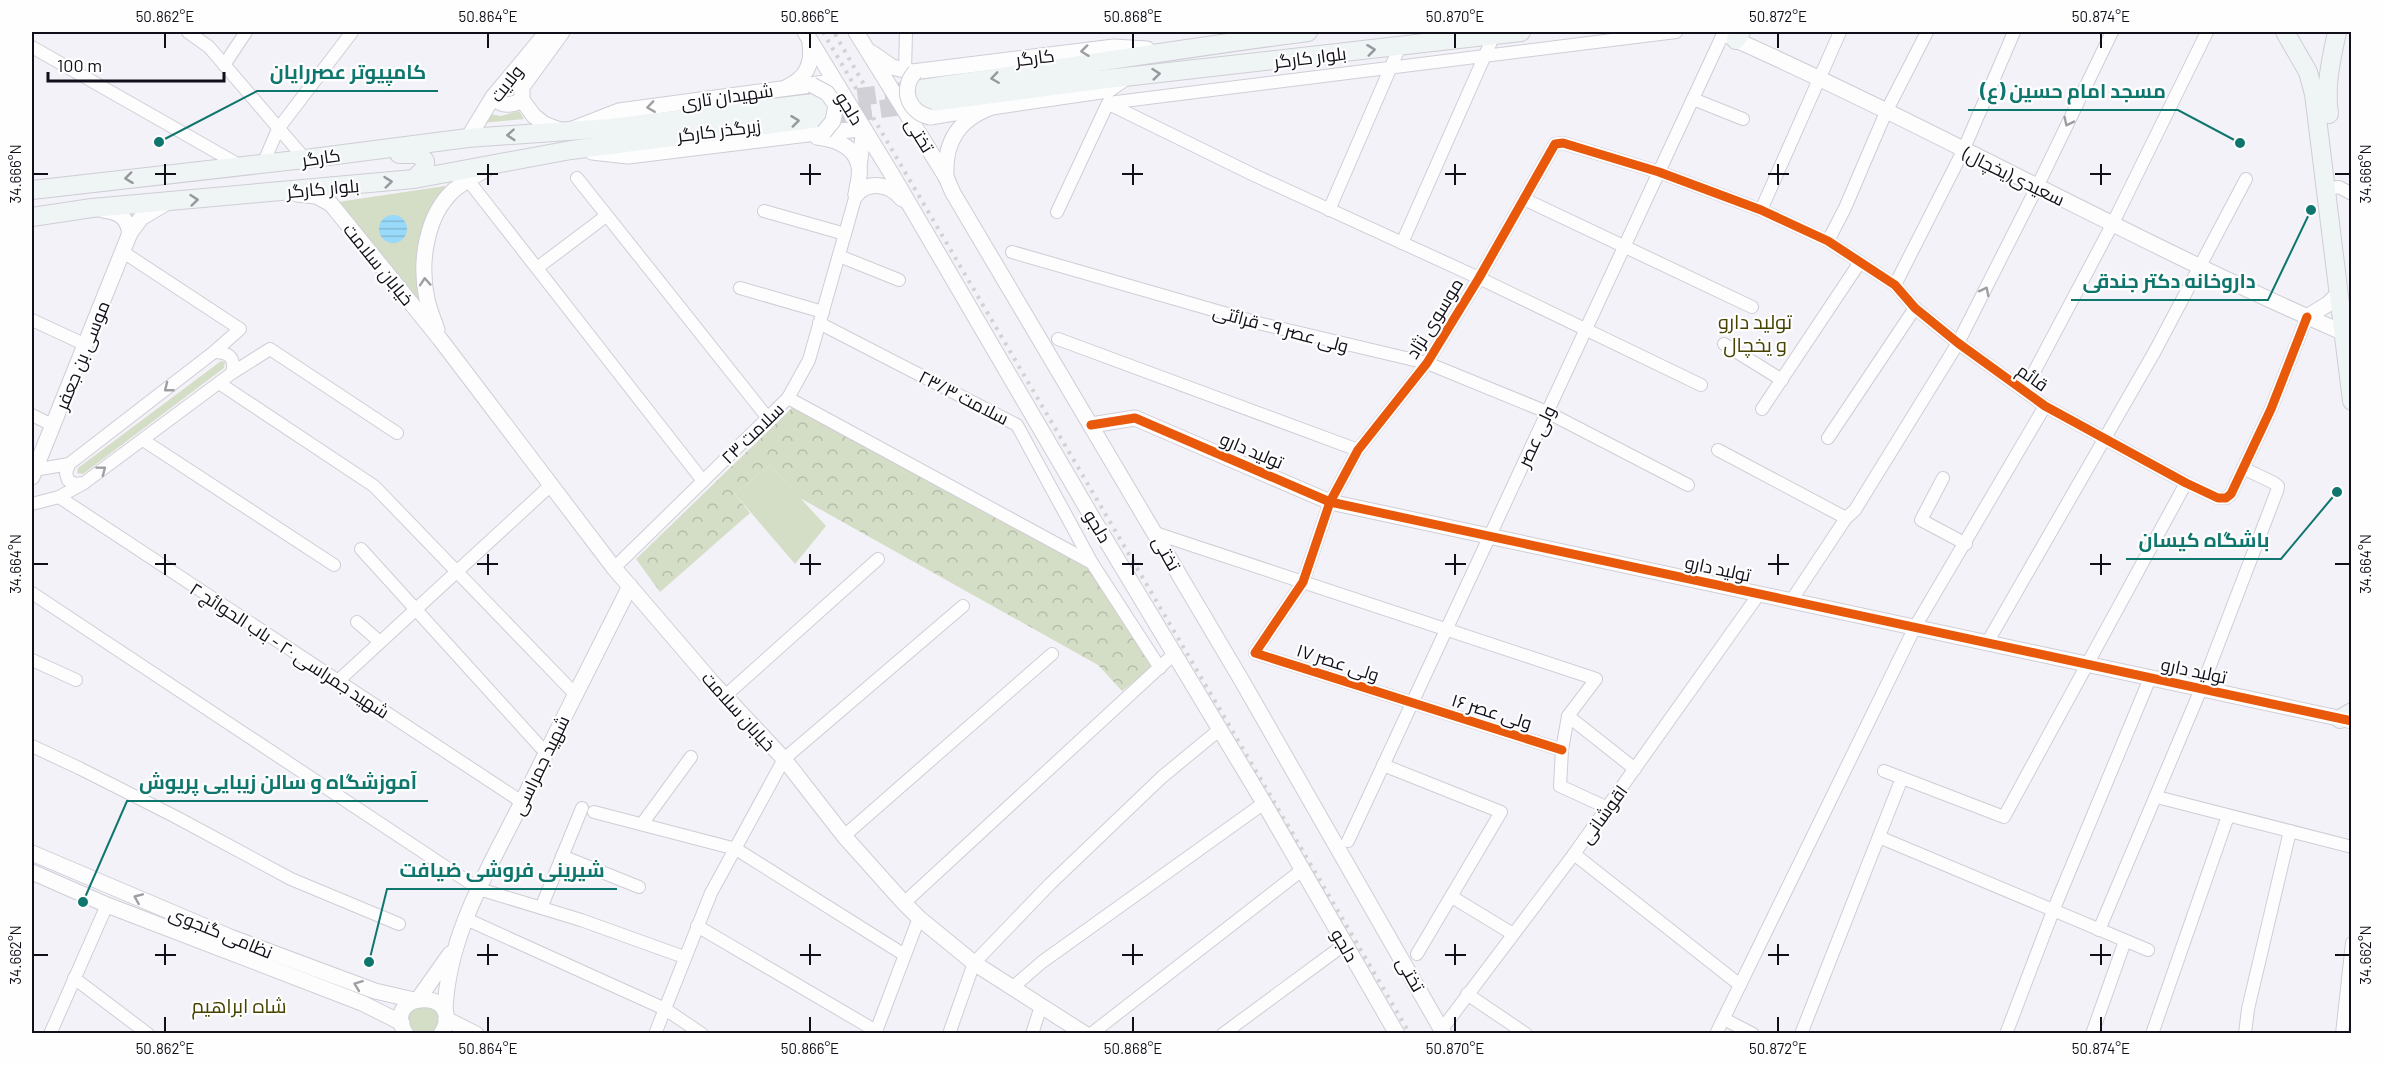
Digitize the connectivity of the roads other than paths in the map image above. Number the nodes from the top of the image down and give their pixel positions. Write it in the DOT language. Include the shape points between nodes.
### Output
graph roads {
  1 [pos="188,32"];
  2 [pos="246,32"];
  3 [pos="352,32"];
  4 [pos="548,32"];
  5 [pos="562,32"];
  6 [pos="856,32"];
  7 [pos="906,32"];
  8 [pos="1300,32"];
  9 [pos="1521,32"];
  10 [pos="1676,32"];
  11 [pos="1840,32"];
  12 [pos="1927,32"];
  13 [pos="2014,32"];
  14 [pos="2112,32"];
  15 [pos="2208,32"];
  16 [pos="2285,32"];
  17 [pos="2337,32"];
  18 [pos="1731,34"];
  19 [pos="1494,35"];
  20 [pos="807,36"];
  21 [pos="1400,46"];
  22 [pos="32,47"];
  23 [pos="865,47"];
  24 [pos="1164,50"];
  25 [pos="1487,55"];
  26 [pos="1299,58"];
  27 [pos="224,65"];
  28 [pos="1391,68"];
  29 [pos="2328,69"];
  30 [pos="910,71"];
  31 [pos="2308,72"];
  32 [pos="1821,78"];
  33 [pos="834,82"];
  34 [pos="1102,84"];
  35 [pos="812,85"];
  36 [pos="782,89"];
  37 [pos="493,97"];
  38 [pos="914,97"];
  39 [pos="1693,99"];
  40 [pos="522,100"];
  41 [pos="992,107"];
  42 [pos="1886,112"];
  43 [pos="824,117"];
  44 [pos="1743,119"];
  45 [pos="278,129"];
  46 [pos="864,129"];
  47 [pos="565,132"];
  48 [pos="799,134"];
  49 [pos="612,136"];
  50 [pos="468,138"];
  51 [pos="1555,144"];
  52 [pos="571,150"];
  53 [pos="1963,151"];
  54 [pos="310,159"];
  55 [pos="498,163"];
  56 [pos="263,164"];
  57 [pos="241,166"];
  58 [pos="859,166"];
  59 [pos="1659,172"];
  60 [pos="946,177"];
  61 [pos="577,178"];
  62 [pos="414,179"];
  63 [pos="2246,179"];
  64 [pos="468,180"];
  65 [pos="2037,187"];
  66 [pos="32,190"];
  67 [pos="2339,190"];
  68 [pos="276,192"];
  69 [pos="856,195"];
  70 [pos="1524,199"];
  71 [pos="167,202"];
  72 [pos="92,208"];
  73 [pos="1329,210"];
  74 [pos="1761,210"];
  75 [pos="764,211"];
  76 [pos="914,211"];
  77 [pos="1057,212"];
  78 [pos="606,216"];
  79 [pos="32,217"];
  80 [pos="2112,225"];
  81 [pos="130,233"];
  82 [pos="845,234"];
  83 [pos="1828,241"];
  84 [pos="1402,243"];
  85 [pos="1625,245"];
  86 [pos="123,252"];
  87 [pos="1012,252"];
  88 [pos="839,256"];
  89 [pos="1860,261"];
  90 [pos="2200,267"];
  91 [pos="537,268"];
  92 [pos="1479,278"];
  93 [pos="899,280"];
  94 [pos="1895,285"];
  95 [pos="740,288"];
  96 [pos="2345,295"];
  97 [pos="1752,307"];
  98 [pos="1915,308"];
  99 [pos="2307,317"];
  100 [pos="821,318"];
  101 [pos="32,320"];
  102 [pos="1586,329"];
  103 [pos="2344,333"];
  104 [pos="440,339"];
  105 [pos="1058,339"];
  106 [pos="1958,343"];
  107 [pos="1724,344"];
  108 [pos="86,345"];
  109 [pos="214,352"];
  110 [pos="1427,363"];
  111 [pos="232,373"];
  112 [pos="1782,380"];
  113 [pos="219,383"];
  114 [pos="1701,386"];
  115 [pos="2024,391"];
  116 [pos="788,398"];
  117 [pos="2352,401"];
  118 [pos="2045,406"];
  119 [pos="1762,408"];
  120 [pos="1547,412"];
  121 [pos="32,415"];
  122 [pos="767,417"];
  123 [pos="1091,425"];
  124 [pos="54,426"];
  125 [pos="397,432"];
  126 [pos="1828,438"];
  127 [pos="2103,438"];
  128 [pos="143,440"];
  129 [pos="1358,450"];
  130 [pos="1718,450"];
  131 [pos="69,464"];
  132 [pos="2243,468"];
  133 [pos="33,473"];
  134 [pos="1943,478"];
  135 [pos="703,481"];
  136 [pos="84,483"];
  137 [pos="2186,483"];
  138 [pos="552,484"];
  139 [pos="1688,485"];
  140 [pos="59,497"];
  141 [pos="1330,502"];
  142 [pos="32,504"];
  143 [pos="1846,518"];
  144 [pos="1155,533"];
  145 [pos="1489,536"];
  146 [pos="1966,544"];
  147 [pos="361,549"];
  148 [pos="878,559"];
  149 [pos="1092,563"];
  150 [pos="334,565"];
  151 [pos="615,568"];
  152 [pos="457,571"];
  153 [pos="1303,582"];
  154 [pos="630,586"];
  155 [pos="32,593"];
  156 [pos="1759,594"];
  157 [pos="1791,601"];
  158 [pos="963,606"];
  159 [pos="416,610"];
  160 [pos="357,622"];
  161 [pos="1915,627"];
  162 [pos="1446,629"];
  163 [pos="380,642"];
  164 [pos="1987,643"];
  165 [pos="1255,653"];
  166 [pos="1052,654"];
  167 [pos="1174,654"];
  168 [pos="32,660"];
  169 [pos="2086,664"];
  170 [pos="1160,668"];
  171 [pos="2150,678"];
  172 [pos="76,680"];
  173 [pos="338,681"];
  174 [pos="2201,689"];
  175 [pos="575,694"];
  176 [pos="725,696"];
  177 [pos="1412,703"];
  178 [pos="1568,716"];
  179 [pos="2348,717"];
  180 [pos="1219,730"];
  181 [pos="32,746"];
  182 [pos="1562,750"];
  183 [pos="545,752"];
  184 [pos="691,757"];
  185 [pos="783,759"];
  186 [pos="1383,765"];
  187 [pos="1635,769"];
  188 [pos="1884,771"];
  189 [pos="1902,778"];
  190 [pos="2157,797"];
  191 [pos="522,802"];
  192 [pos="1264,803"];
  193 [pos="1608,808"];
  194 [pos="2229,816"];
  195 [pos="642,824"];
  196 [pos="2290,831"];
  197 [pos="844,836"];
  198 [pos="1878,837"];
  199 [pos="1348,841"];
  200 [pos="2352,847"];
  201 [pos="736,849"];
  202 [pos="32,853"];
  203 [pos="1574,854"];
  204 [pos="562,856"];
  205 [pos="1302,870"];
  206 [pos="33,876"];
  207 [pos="639,887"];
  208 [pos="478,889"];
  209 [pos="1452,897"];
  210 [pos="904,903"];
  211 [pos="107,905"];
  212 [pos="541,908"];
  213 [pos="2053,911"];
  214 [pos="919,918"];
  215 [pos="466,919"];
  216 [pos="399,924"];
  217 [pos="697,926"];
  218 [pos="2099,930"];
  219 [pos="1513,934"];
  220 [pos="2125,941"];
  221 [pos="1345,944"];
  222 [pos="2352,944"];
  223 [pos="455,947"];
  224 [pos="2148,950"];
  225 [pos="903,954"];
  226 [pos="1417,954"];
  227 [pos="684,957"];
  228 [pos="974,963"];
  229 [pos="74,978"];
  230 [pos="1740,985"];
  231 [pos="1012,988"];
  232 [pos="1467,994"];
  233 [pos="417,999"];
  234 [pos="1041,1006"];
  235 [pos="665,1009"];
  236 [pos="1724,1019"];
  237 [pos="444,1022"];
  238 [pos="403,1030"];
  239 [pos="1443,1031"];
  240 [pos="875,1032"];
  241 [pos="50,1034"];
  242 [pos="148,1034"];
  243 [pos="476,1034"];
  244 [pos="655,1034"];
  245 [pos="702,1034"];
  246 [pos="949,1034"];
  247 [pos="1032,1034"];
  248 [pos="1085,1034"];
  249 [pos="1091,1034"];
  250 [pos="1223,1034"];
  251 [pos="1397,1034"];
  252 [pos="1526,1034"];
  253 [pos="1716,1034"];
  254 [pos="1753,1034"];
  255 [pos="1801,1034"];
  256 [pos="2006,1034"];
  257 [pos="2092,1034"];
  258 [pos="2152,1034"];
  259 [pos="2245,1034"];
  260 [pos="2342,1034"];
  1 -- 27 [label="street" via="209,47"];
  2 -- 27 [label="street"];
  3 -- 45 [label="street"];
  4 -- 37 [label="street, ولایت"];
  5 -- 40 [label="street, ولایت" via="522,87"];
  6 -- 23 [label="street, تختی"];
  7 -- 30 [label="street"];
  8 -- 24 [label="main road, بلوار کارگر"];
  8 -- 26 [label="main road"];
  9 -- 19 [label="main road, بلوار کارگر"];
  10 -- 25 [label="street"];
  11 -- 32 [label="street"];
  12 -- 42 [label="street"];
  13 -- 53 [label="street"];
  14 -- 65 [label="street, one-way"];
  15 -- 80 [label="street"];
  16 -- 31 [label="main road"];
  17 -- 29 [label="main road"];
  18 -- 32 [label="street, سعیدی(یخچال)"];
  18 -- 39 [label="street, ولی عصر"];
  19 -- 21 [label="main road, بلوار کارگر"];
  19 -- 25 [label="street"];
  20 -- 33 [label="street"];
  20 -- 36 [label="street" via="811,52 808,69 794,84"];
  26 -- 21 [label="main road, بلوار کارگر, one-way"];
  21 -- 28 [label="street"];
  22 -- 57 [label="street"];
  23 -- 30 [label="street" via="892,67"];
  23 -- 60 [label="street, تختی"];
  24 -- 30 [label="street, کارگر, one-way" via="1114,47"];
  24 -- 34 [label="main road, بلوار کارگر"];
  25 -- 28 [label="street"];
  25 -- 84 [label="street"];
  34 -- 26 [label="main road, بلوار کارگر, one-way" via="1127,77"];
  27 -- 45 [label="street"];
  28 -- 34 [label="street"];
  28 -- 73 [label="street"];
  29 -- 31 [label="main road"];
  29 -- 67 [label="main road" via="2326,93"];
  30 -- 41 [label="street, bridge" via="908,96 922,115"];
  31 -- 67 [label="main road"];
  32 -- 42 [label="street, سعیدی(یخچال)"];
  32 -- 74 [label="street"];
  33 -- 35 [label="street, شهیدان تاری"];
  33 -- 46 [label="street, دلجو"];
  34 -- 38 [label="main road"];
  34 -- 41 [label="street"];
  34 -- 73 [label="street"];
  34 -- 77 [label="street"];
  35 -- 36 [label="street, شهیدان تاری"];
  35 -- 43 [label="street, bridge" via="827,93 836,105 833,121"];
  36 -- 47 [label="street, شهیدان تاری, one-way" via="619,111"];
  37 -- 40 [label="street" via="506,105"];
  37 -- 50 [label="street, ولایت"];
  39 -- 44 [label="street"];
  39 -- 59 [label="street, ولی عصر"];
  40 -- 47 [label="street, ولایت" via="534,117"];
  41 -- 60 [label="street" via="975,113 957,132 945,161"];
  42 -- 53 [label="street, سعیدی(یخچال)"];
  42 -- 83 [label="street"];
  43 -- 46 [label="street, دلجو"];
  43 -- 48 [label="street, دلجو"];
  43 -- 49 [label="main road, زیرگذر کارگر"];
  45 -- 54 [label="street"];
  45 -- 56 [label="street"];
  46 -- 58 [label="street"];
  46 -- 76 [label="street, دلجو"];
  47 -- 49 [label="main road, کارگر"];
  47 -- 50 [label="main road, کارگر, one-way"];
  48 -- 52 [label="street, دلجو" via="628,156"];
  48 -- 58 [label="street" via="845,145"];
  49 -- 52 [label="main road, بلوار کارگر"];
  50 -- 54 [label="main road, کارگر"];
  51 -- 59 [label="street, قائم" via="1563,143"];
  51 -- 70 [label="street, موسوی نژاد"];
  52 -- 55 [label="main road, بلوار کارگر"];
  53 -- 65 [label="street, سعیدی(یخچال)"];
  53 -- 94 [label="street"];
  54 -- 56 [label="main road, کارگر"];
  54 -- 62 [label="main road" via="419,154 425,168"];
  55 -- 62 [label="main road, بلوار کارگر"];
  55 -- 64 [label="street, خیابان سلامت"];
  56 -- 57 [label="main road, کارگر"];
  57 -- 66 [label="main road, کارگر, one-way"];
  58 -- 69 [label="street"];
  59 -- 74 [label="street, قائم"];
  59 -- 85 [label="street, ولی عصر"];
  60 -- 123 [label="street, تختی"];
  61 -- 78 [label="street"];
  68 -- 62 [label="main road, بلوار کارگر, one-way"];
  63 -- 90 [label="street"];
  64 -- 91 [label="street"];
  104 -- 64 [label="street, خیابان سلامت, one-way" via="427,300 427,239 444,201"];
  65 -- 80 [label="street, سعیدی(یخچال)"];
  106 -- 65 [label="street, one-way"];
  67 -- 96 [label="main road"];
  71 -- 68 [label="main road, بلوار کارگر, one-way"];
  68 -- 104 [label="street, خیابان سلامت" via="316,196 331,204"];
  69 -- 76 [label="street" via="875,185 887,187"];
  69 -- 82 [label="street, سلامت ۲۳"];
  70 -- 85 [label="street"];
  70 -- 92 [label="street, موسوی نژاد"];
  71 -- 72 [label="main road, بلوار کارگر"];
  71 -- 81 [label="street" via="141,218"];
  72 -- 79 [label="main road, بلوار کارگر"];
  72 -- 81 [label="street" via="120,214"];
  73 -- 84 [label="street"];
  74 -- 83 [label="street, قائم"];
  75 -- 82 [label="street"];
  76 -- 167 [label="street, دلجو"];
  78 -- 91 [label="street"];
  78 -- 122 [label="street"];
  80 -- 90 [label="street, سعیدی(یخچال)"];
  80 -- 115 [label="street"];
  81 -- 86 [label="street, موسی بن جعفر"];
  82 -- 88 [label="street, سلامت ۲۳"];
  83 -- 89 [label="street, قائم"];
  84 -- 92 [label="street"];
  85 -- 97 [label="street"];
  85 -- 102 [label="street, ولی عصر"];
  86 -- 108 [label="street, موسی بن جعفر"];
  86 -- 109 [label="street" via="240,329"];
  87 -- 110 [label="street, ولی عصر ۹ - قرائتی" via="1262,324"];
  88 -- 93 [label="street"];
  88 -- 100 [label="street, سلامت ۲۳"];
  89 -- 94 [label="street, قائم"];
  89 -- 112 [label="street"];
  90 -- 99 [label="street, سعیدی(یخچال)"];
  90 -- 127 [label="street"];
  91 -- 135 [label="street"];
  92 -- 102 [label="street"];
  92 -- 110 [label="street, موسوی نژاد"];
  94 -- 98 [label="street, قائم"];
  95 -- 100 [label="street, سلامت ۲۳/۳"];
  96 -- 99 [label="street"];
  96 -- 103 [label="main road"];
  98 -- 106 [label="street, قائم"];
  98 -- 126 [label="street"];
  99 -- 103 [label="street, سعیدی(یخچال)"];
  99 -- 132 [label="street, قائم"];
  100 -- 116 [label="street, سلامت ۲۳" via="808,360"];
  100 -- 149 [label="street, سلامت ۲۳/۳" via="1017,424"];
  101 -- 108 [label="street"];
  102 -- 114 [label="street"];
  102 -- 120 [label="street, ولی عصر"];
  103 -- 117 [label="main road"];
  104 -- 138 [label="street, خیابان سلامت"];
  105 -- 129 [label="street"];
  106 -- 115 [label="street, قائم"];
  106 -- 143 [label="street" via="1855,510"];
  107 -- 112 [label="street"];
  108 -- 124 [label="street, موسی بن جعفر"];
  109 -- 111 [label="street" via="231,357"];
  109 -- 131 [label="street, one-way"];
  110 -- 120 [label="street, ولی عصر ۹ - قرائتی"];
  110 -- 129 [label="street, موسوی نژاد"];
  111 -- 113 [label="street"];
  111 -- 125 [label="street" via="270,349"];
  112 -- 119 [label="street"];
  113 -- 128 [label="street"];
  113 -- 152 [label="street" via="374,486"];
  115 -- 118 [label="street, قائم"];
  116 -- 122 [label="street, سلامت ۲۳"];
  116 -- 149 [label="street"];
  118 -- 127 [label="street, قائم"];
  118 -- 146 [label="street"];
  120 -- 139 [label="street, ولی عصر ۹ - قرائتی"];
  120 -- 145 [label="street, ولی عصر"];
  121 -- 124 [label="street"];
  122 -- 135 [label="street, سلامت ۲۳"];
  123 -- 141 [label="street, تولید دارو" via="1135,418"];
  123 -- 144 [label="street, تختی"];
  124 -- 133 [label="street, موسی بن جعفر"];
  127 -- 137 [label="street, قائم"];
  127 -- 164 [label="street"];
  136 -- 128 [label="street, one-way"];
  128 -- 150 [label="street"];
  129 -- 141 [label="street, موسوی نژاد"];
  130 -- 143 [label="street"];
  131 -- 133 [label="street"];
  131 -- 136 [label="street" via="68,480"];
  132 -- 137 [label="street, قائم" via="2226,498"];
  132 -- 174 [label="street" via="2278,486"];
  134 -- 146 [label="street" via="1921,520"];
  135 -- 151 [label="street, سلامت ۲۳"];
  136 -- 140 [label="street"];
  137 -- 169 [label="street"];
  138 -- 151 [label="street, خیابان سلامت"];
  138 -- 152 [label="street"];
  140 -- 142 [label="street"];
  140 -- 173 [label="street, شهید جمراسی ۲۰ - باب الحوائج ۲"];
  141 -- 145 [label="street, تولید دارو"];
  141 -- 153 [label="street, موسوی نژاد"];
  143 -- 157 [label="street"];
  144 -- 153 [label="street"];
  144 -- 239 [label="street, تختی"];
  145 -- 156 [label="street, تولید دارو"];
  145 -- 162 [label="street, ولی عصر"];
  146 -- 161 [label="street"];
  147 -- 159 [label="street"];
  148 -- 176 [label="street"];
  149 -- 170 [label="street, سلامت ۲۳/۳"];
  151 -- 154 [label="street, خیابان سلامت"];
  152 -- 159 [label="street"];
  152 -- 175 [label="street"];
  153 -- 162 [label="street"];
  153 -- 165 [label="street, موسوی نژاد"];
  154 -- 175 [label="street, شهید جمراسی"];
  154 -- 176 [label="street, خیابان سلامت"];
  155 -- 208 [label="street"];
  156 -- 157 [label="street, تولید دارو"];
  156 -- 187 [label="street, اقوشانی"];
  157 -- 161 [label="street, تولید دارو"];
  158 -- 185 [label="street"];
  159 -- 163 [label="street"];
  159 -- 183 [label="street"];
  160 -- 163 [label="street"];
  161 -- 164 [label="street, تولید دارو"];
  161 -- 230 [label="street"];
  162 -- 177 [label="street, ولی عصر"];
  162 -- 178 [label="street" via="1596,679"];
  163 -- 173 [label="street"];
  164 -- 169 [label="street, تولید دارو"];
  165 -- 177 [label="street, ولی عصر ۱۷"];
  166 -- 197 [label="street"];
  167 -- 170 [label="street"];
  167 -- 180 [label="street, دلجو"];
  168 -- 172 [label="street"];
  169 -- 171 [label="street, تولید دارو"];
  169 -- 189 [label="street" via="2004,818"];
  170 -- 210 [label="street"];
  171 -- 174 [label="street, تولید دارو"];
  171 -- 213 [label="street"];
  173 -- 191 [label="street, شهید جمراسی ۲۰ - باب الحوائج ۲"];
  174 -- 179 [label="street, تولید دارو"];
  174 -- 190 [label="street"];
  175 -- 183 [label="street, شهید جمراسی"];
  176 -- 185 [label="street, خیابان سلامت"];
  177 -- 182 [label="street, ولی عصر ۱۶"];
  177 -- 186 [label="street, ولی عصر"];
  178 -- 182 [label="street"];
  178 -- 187 [label="street"];
  180 -- 192 [label="street, دلجو"];
  180 -- 228 [label="street" via="1162,777"];
  181 -- 216 [label="street" via="291,879"];
  182 -- 193 [label="street" via="1560,786"];
  183 -- 191 [label="street, شهید جمراسی"];
  184 -- 195 [label="street"];
  185 -- 197 [label="street, خیابان سلامت"];
  185 -- 201 [label="street"];
  186 -- 199 [label="street, ولی عصر"];
  186 -- 209 [label="street" via="1501,812"];
  187 -- 193 [label="street, اقوشانی"];
  188 -- 189 [label="street"];
  189 -- 198 [label="street"];
  190 -- 194 [label="street"];
  190 -- 218 [label="street"];
  191 -- 208 [label="street, شهید جمراسی"];
  192 -- 205 [label="street, دلجو"];
  192 -- 231 [label="street" via="1042,962"];
  193 -- 203 [label="street, اقوشانی"];
  194 -- 196 [label="street"];
  194 -- 258 [label="street"];
  195 -- 201 [label="street"];
  195 -- 204 [label="street" via="588,810"];
  196 -- 200 [label="street"];
  196 -- 259 [label="street"];
  197 -- 210 [label="street, خیابان سلامت"];
  198 -- 213 [label="street"];
  198 -- 255 [label="street"];
  201 -- 217 [label="street"];
  201 -- 225 [label="street"];
  233 -- 202 [label="street, نظامی گنجوی, one-way" via="375,991 230,937"];
  203 -- 219 [label="street, اقوشانی"];
  203 -- 230 [label="street"];
  204 -- 207 [label="street"];
  204 -- 212 [label="street"];
  205 -- 221 [label="street, دلجو"];
  205 -- 249 [label="street"];
  206 -- 211 [label="street, نظامی گنجوی"];
  208 -- 212 [label="street"];
  208 -- 215 [label="street, شهید جمراسی"];
  209 -- 219 [label="street"];
  209 -- 226 [label="street"];
  210 -- 214 [label="street, خیابان سلامت"];
  211 -- 229 [label="street"];
  211 -- 238 [label="street, نظامی گنجوی" via="362,1003"];
  212 -- 227 [label="street"];
  213 -- 218 [label="street"];
  213 -- 256 [label="street"];
  214 -- 225 [label="street"];
  214 -- 228 [label="street, خیابان سلامت"];
  215 -- 223 [label="street, شهید جمراسی"];
  215 -- 235 [label="street"];
  217 -- 227 [label="street"];
  217 -- 240 [label="street"];
  218 -- 220 [label="street"];
  219 -- 232 [label="street, اقوشانی"];
  220 -- 224 [label="street"];
  220 -- 257 [label="street"];
  221 -- 250 [label="street"];
  221 -- 251 [label="street, دلجو"];
  222 -- 260 [label="street"];
  223 -- 233 [label="street"];
  223 -- 237 [label="street"];
  225 -- 240 [label="street"];
  227 -- 235 [label="street"];
  228 -- 231 [label="street, خیابان سلامت"];
  228 -- 246 [label="street"];
  229 -- 241 [label="street"];
  229 -- 242 [label="street"];
  230 -- 236 [label="street"];
  231 -- 234 [label="street, خیابان سلامت"];
  232 -- 239 [label="street, اقوشانی"];
  232 -- 252 [label="street"];
  233 -- 237 [label="street, نظامی گنجوی" via="432,999 442,1007"];
  233 -- 238 [label="street" via="404,1009"];
  234 -- 247 [label="street"];
  234 -- 248 [label="street, خیابان سلامت"];
  235 -- 244 [label="street"];
  235 -- 245 [label="street"];
  236 -- 253 [label="street"];
  236 -- 254 [label="street"];
  237 -- 243 [label="street"];
}
